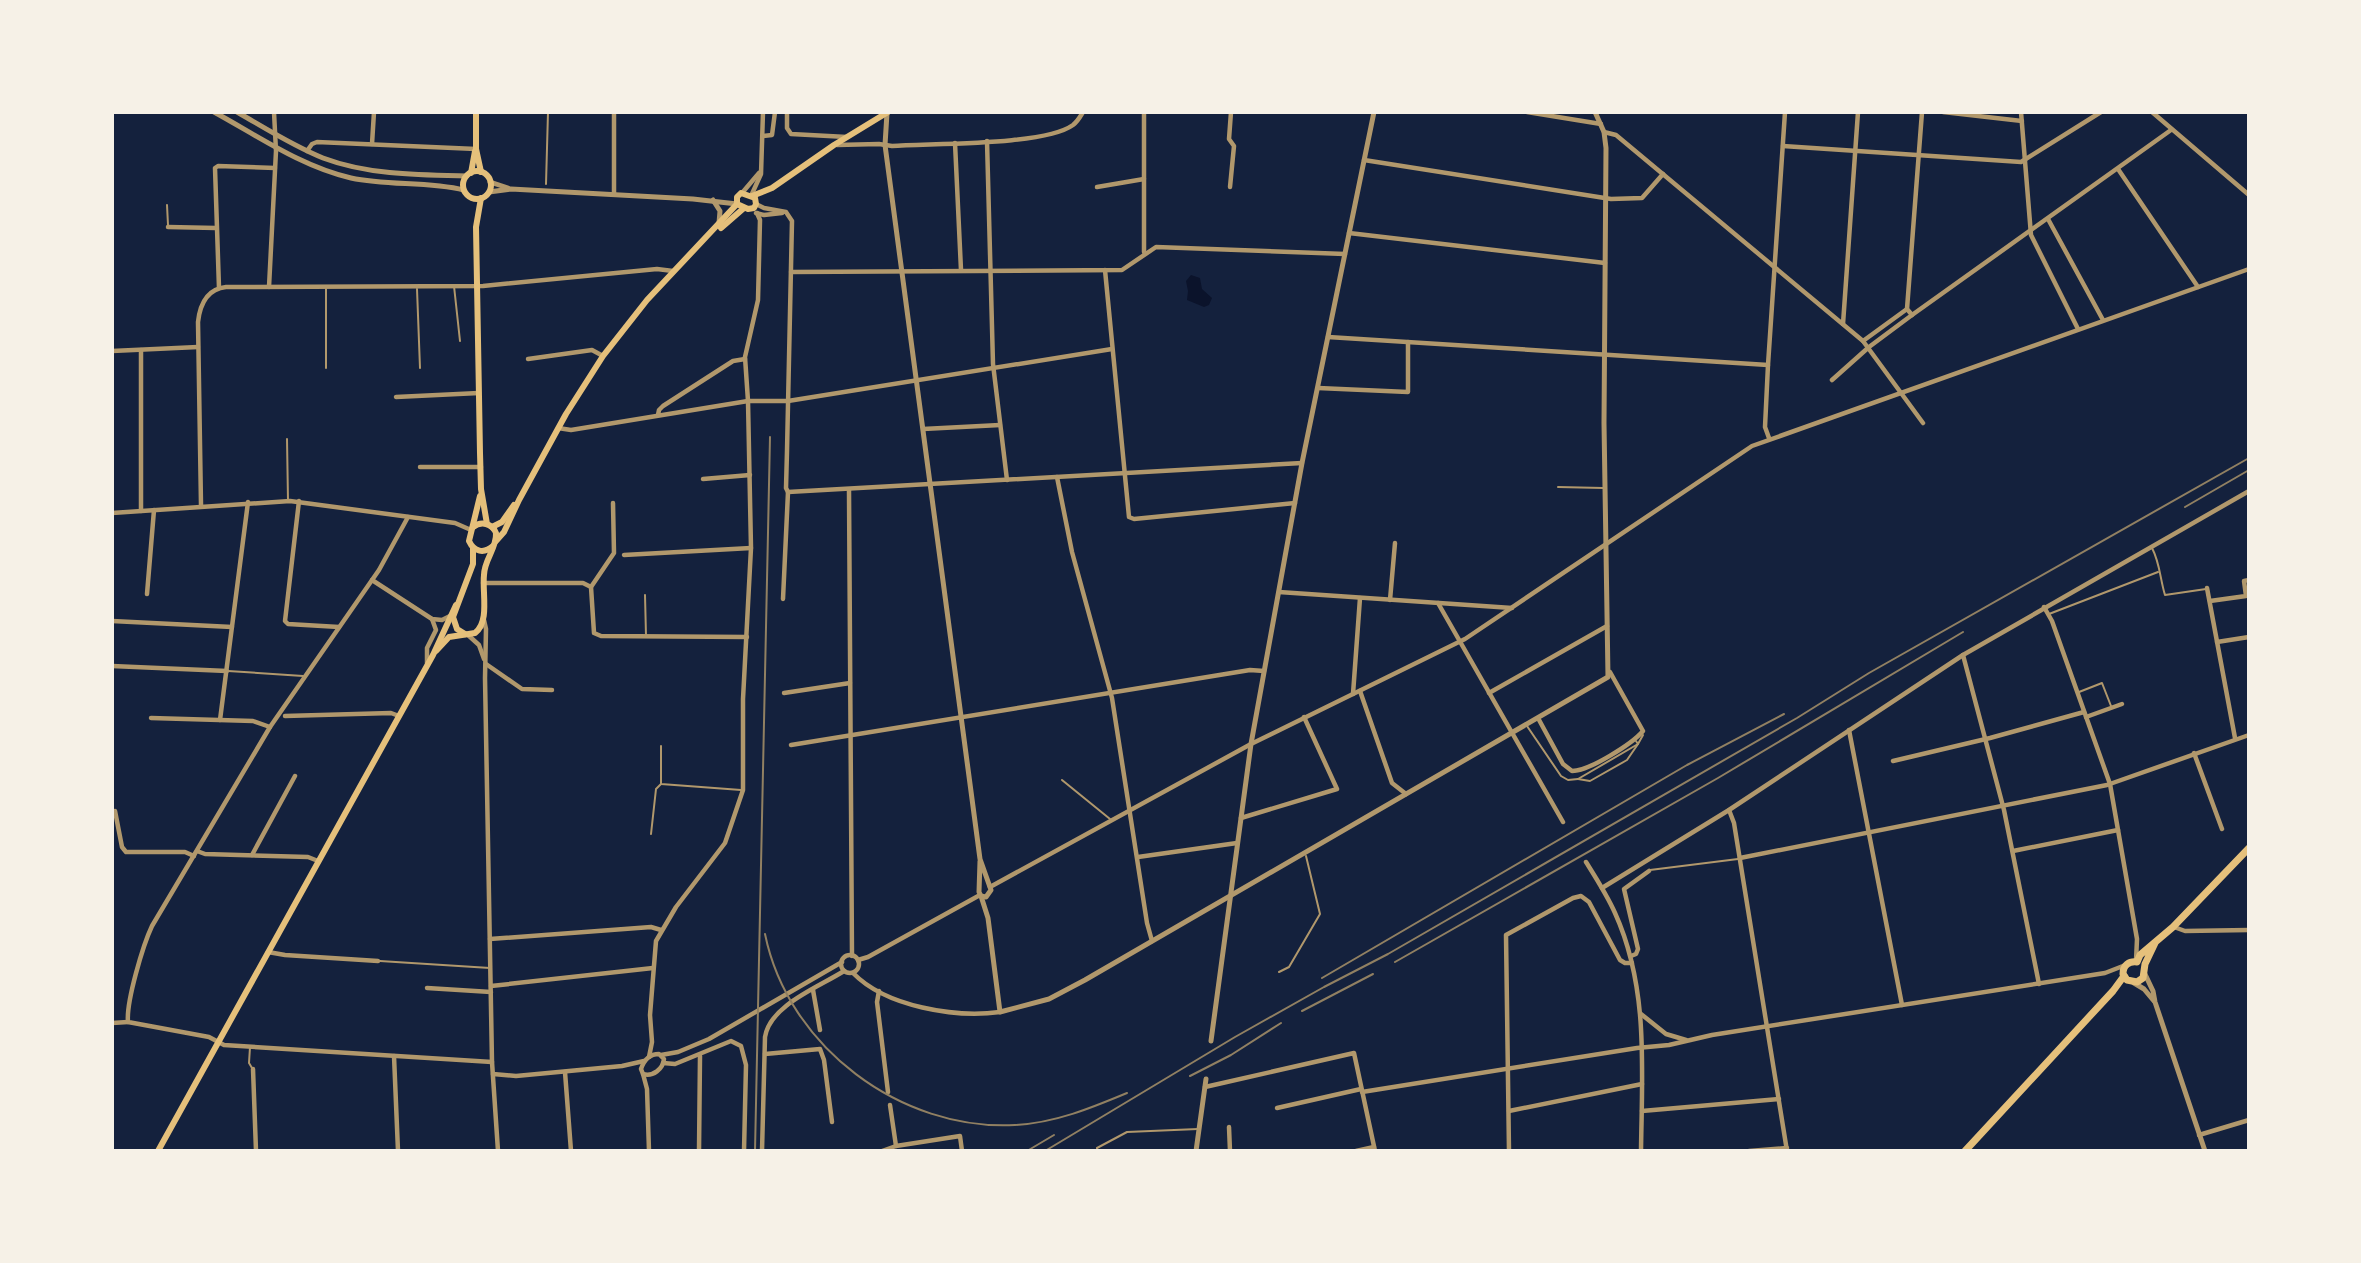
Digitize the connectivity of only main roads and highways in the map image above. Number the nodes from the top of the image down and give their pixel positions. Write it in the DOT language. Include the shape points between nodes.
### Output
graph roads {
  1 [pos="476,112"];
  2 [pos="887,112"];
  3 [pos="476,149"];
  4 [pos="481,172"];
  5 [pos="469,174"];
  6 [pos="470,197"];
  7 [pos="481,198"];
  8 [pos="738,198"];
  9 [pos="754,199"];
  10 [pos="746,209"];
  11 [pos="477,218"];
  12 [pos="710,234"];
  13 [pos="481,489"];
  14 [pos="519,499"];
  15 [pos="489,525"];
  16 [pos="472,529"];
  17 [pos="495,543"];
  18 [pos="473,548"];
  19 [pos="456,605"];
  20 [pos="466,634"];
  21 [pos="433,655"];
  22 [pos="2249,848"];
  23 [pos="2155,943"];
  24 [pos="2136,962"];
  25 [pos="2144,971"];
  26 [pos="2124,976"];
  27 [pos="2133,982"];
  28 [pos="2113,992"];
  29 [pos="158,1151"];
  30 [pos="1965,1151"];
  1 -- 3 [label="main road"];
  2 -- 9 [label="main road"];
  3 -- 4 [label="main road"];
  3 -- 5 [label="main road"];
  4 -- 5 [label="main road"];
  4 -- 7 [label="main road" via="490,182 489,192"];
  5 -- 6 [label="main road" via="463,183"];
  6 -- 7 [label="main road"];
  6 -- 11 [label="main road"];
  7 -- 11 [label="main road"];
  8 -- 9 [label="main road"];
  8 -- 10 [label="main road"];
  8 -- 12 [label="main road"];
  9 -- 10 [label="main road" via="754,208"];
  10 -- 12 [label="main road"];
  11 -- 13 [label="main road"];
  12 -- 14 [label="main road" via="603,356"];
  13 -- 15 [label="main road"];
  13 -- 16 [label="main road"];
  14 -- 15 [label="main road" via="502,522"];
  14 -- 17 [label="main road"];
  15 -- 16 [label="main road"];
  15 -- 17 [label="main road" via="496,533"];
  16 -- 18 [label="main road"];
  17 -- 18 [label="main road" via="486,551"];
  17 -- 20 [label="main road" via="485,564 484,619 478,631"];
  18 -- 19 [label="main road" via="472,567"];
  19 -- 20 [label="main road" via="453,621"];
  19 -- 21 [label="main road"];
  20 -- 21 [label="main road" via="448,638"];
  21 -- 29 [label="main road"];
  22 -- 23 [label="main road"];
  23 -- 24 [label="main road"];
  23 -- 25 [label="main road"];
  24 -- 25 [label="main road"];
  24 -- 26 [label="main road" via="2125,966"];
  25 -- 27 [label="main road" via="2141,980"];
  26 -- 27 [label="main road"];
  26 -- 28 [label="main road"];
  27 -- 28 [label="main road"];
  28 -- 30 [label="main road"];
}
